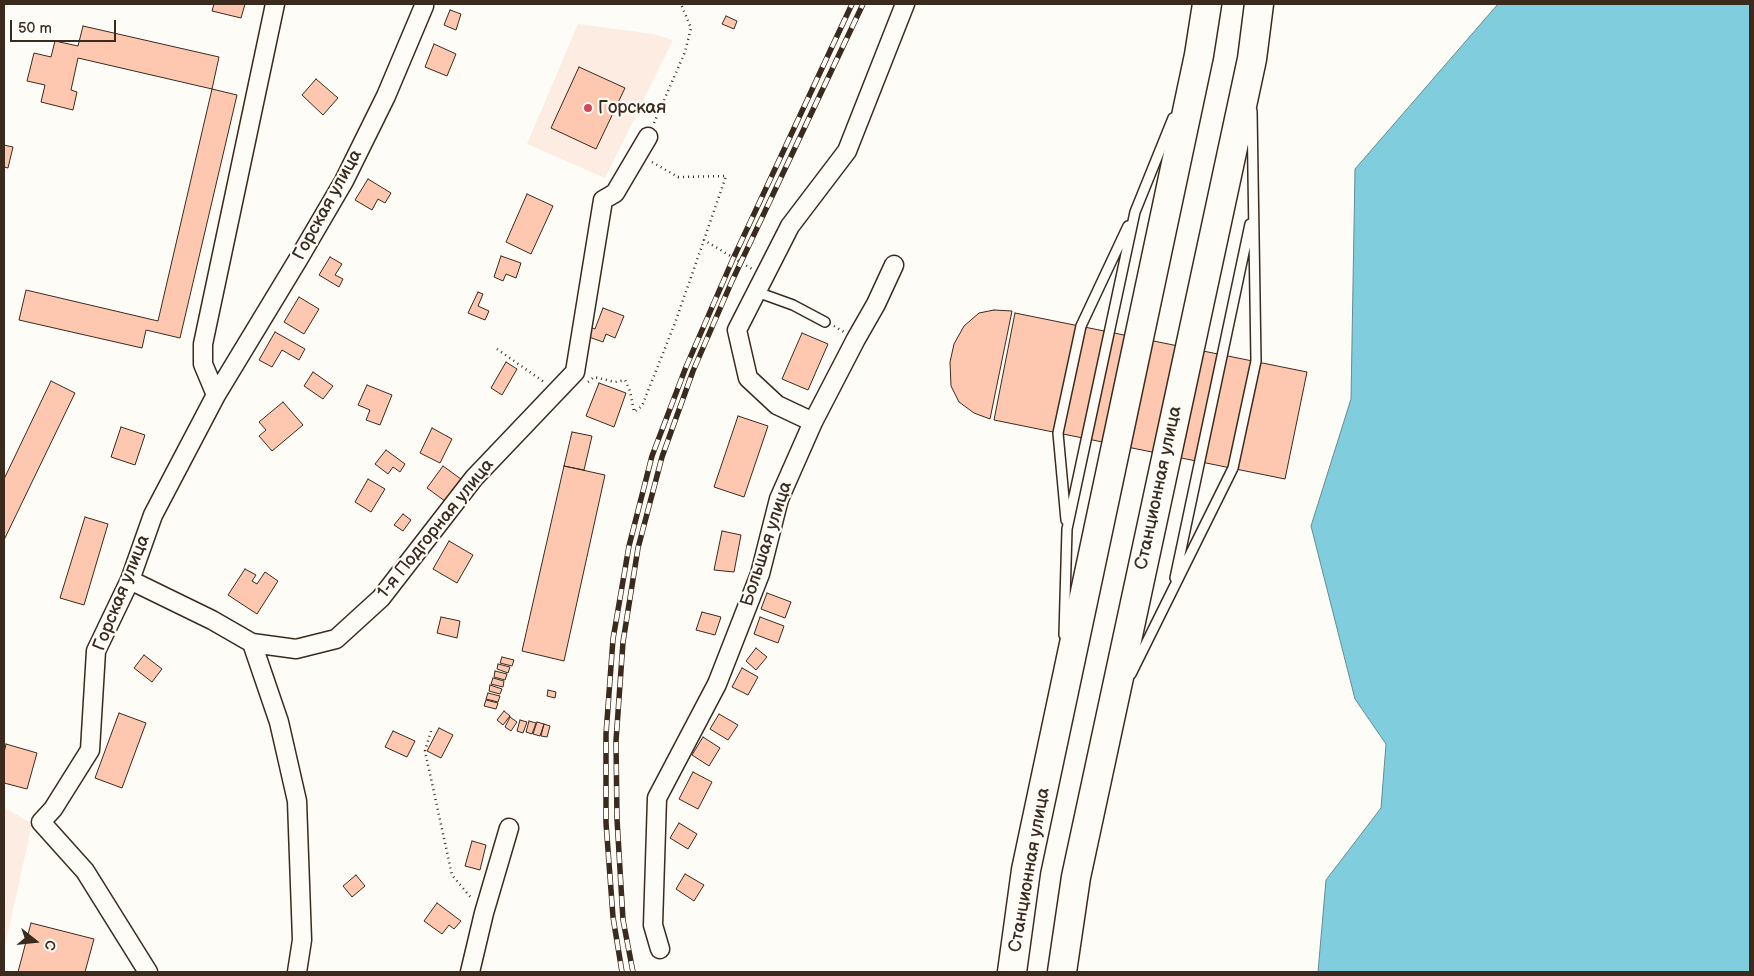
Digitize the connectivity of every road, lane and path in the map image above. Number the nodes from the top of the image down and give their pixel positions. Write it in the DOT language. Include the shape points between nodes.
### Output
graph roads {
  1 [pos="275,4"];
  2 [pos="681,4"];
  3 [pos="905,4"];
  4 [pos="1207,4"];
  5 [pos="1259,4"];
  6 [pos="424,6"];
  7 [pos="1199,55"];
  8 [pos="1252,59"];
  9 [pos="1180,101"];
  10 [pos="1176,111"];
  11 [pos="648,137"];
  12 [pos="1254,206"];
  13 [pos="1135,212"];
  14 [pos="704,240"];
  15 [pos="894,264"];
  16 [pos="757,292"];
  17 [pos="826,322"];
  18 [pos="497,349"];
  19 [pos="587,384"];
  20 [pos="560,387"];
  21 [pos="216,395"];
  22 [pos="813,422"];
  23 [pos="1067,529"];
  24 [pos="130,580"];
  25 [pos="1172,590"];
  26 [pos="252,643"];
  27 [pos="1062,704"];
  28 [pos="1112,712"];
  29 [pos="431,731"];
  30 [pos="509,828"];
  31 [pos="484,913"];
  32 [pos="660,949"];
  33 [pos="148,972"];
  34 [pos="296,972"];
  35 [pos="470,972"];
  36 [pos="1012,972"];
  37 [pos="1062,972"];
  1 -- 21 [label="street" via="203,344 203,364"];
  2 -- 11 [label="path" via="691,28 685,52"];
  3 -- 16 [label="street" via="847,151 790,226"];
  4 -- 7 [label="main road, Станционная улица"];
  5 -- 8 [label="main road, Станционная улица"];
  6 -- 21 [label="street, Горская улица" via="386,96 344,181"];
  7 -- 9 [label="lane"];
  7 -- 27 [label="main road, Станционная улица"];
  8 -- 12 [label="lane"];
  8 -- 28 [label="main road, Станционная улица"];
  10 -- 13 [label="lane"];
  11 -- 14 [label="path" via="651,162 678,177 726,176"];
  11 -- 20 [label="street, 1-я Подгорная улица" via="615,193 604,200 576,372"];
  12 -- 25 [label="lane"];
  12 -- 25 [label="lane" via="1256,361 1233,468"];
  13 -- 23 [label="lane"];
  13 -- 23 [label="lane" via="1081,326 1058,433"];
  14 -- 16 [label="path" via="753,270 748,286"];
  14 -- 19 [label="path" via="642,406 634,412 625,380 615,382 594,377"];
  15 -- 22 [label="street, Большая улица"];
  16 -- 17 [label="lane"];
  16 -- 22 [label="street" via="737,330 748,378 777,405"];
  18 -- 20 [label="path" via="547,383"];
  20 -- 26 [label="street, 1-я Подгорная улица" via="474,478 381,598 336,639 296,648"];
  21 -- 24 [label="street, Горская улица" via="153,515"];
  22 -- 32 [label="street, Большая улица" via="779,498 760,574 717,684 658,798 653,926"];
  23 -- 27 [label="lane"];
  24 -- 26 [label="street, 1-я Подгорная улица"];
  24 -- 33 [label="street, Горская улица" via="96,651 90,750 53,809 41,822 85,871"];
  25 -- 28 [label="lane"];
  26 -- 34 [label="street" via="278,722 297,801 302,940"];
  27 -- 36 [label="main road, Станционная улица" via="1026,870"];
  28 -- 37 [label="main road, Станционная улица" via="1076,877"];
  29 -- 31 [label="path" via="425,751 452,874"];
  30 -- 31 [label="street"];
  31 -- 35 [label="street"];
}
